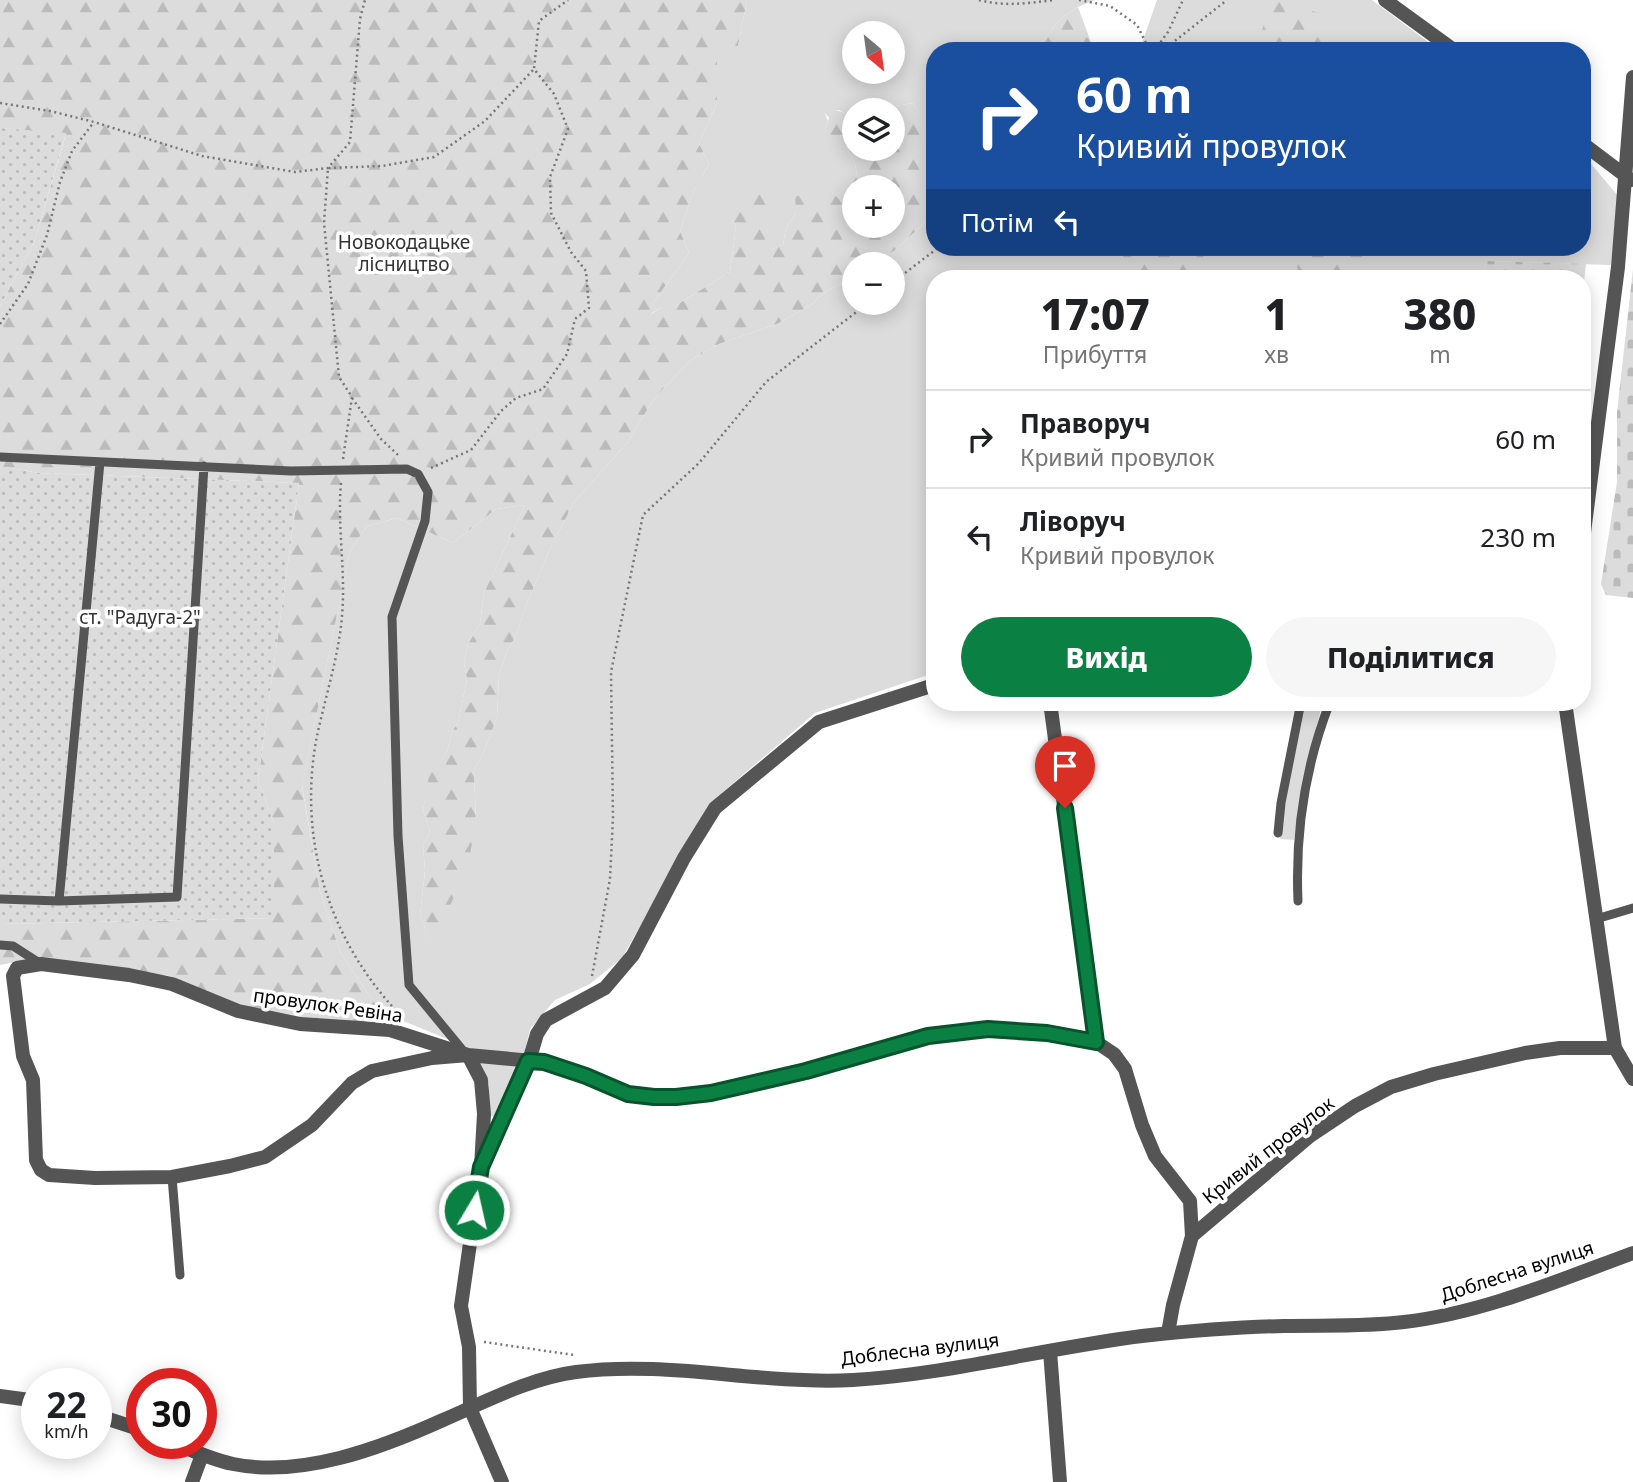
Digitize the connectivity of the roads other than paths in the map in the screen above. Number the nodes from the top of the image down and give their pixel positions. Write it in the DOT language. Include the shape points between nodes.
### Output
graph roads {
  1 [pos="1385,0"];
  2 [pos="1443,42"];
  3 [pos="1633,77"];
  4 [pos="1591,151"];
  5 [pos="1631,183"];
  6 [pos="0,457"];
  7 [pos="100,462"];
  8 [pos="204,466"];
  9 [pos="1591,468"];
  10 [pos="926,688"];
  11 [pos="1051,711"];
  12 [pos="1299,711"];
  13 [pos="1327,711"];
  14 [pos="1566,711"];
  15 [pos="1279,833"];
  16 [pos="0,899"];
  17 [pos="59,901"];
  18 [pos="1298,901"];
  19 [pos="1633,908"];
  20 [pos="1596,919"];
  21 [pos="0,945"];
  22 [pos="41,964"];
  23 [pos="1096,1042"];
  24 [pos="1615,1048"];
  25 [pos="468,1055"];
  26 [pos="528,1061"];
  27 [pos="1633,1079"];
  28 [pos="481,1167"];
  29 [pos="172,1177"];
  30 [pos="1192,1236"];
  31 [pos="1633,1253"];
  32 [pos="180,1275"];
  33 [pos="1168,1333"];
  34 [pos="1050,1351"];
  35 [pos="0,1396"];
  36 [pos="21,1399"];
  37 [pos="470,1408"];
  38 [pos="201,1459"];
  39 [pos="217,1459"];
  40 [pos="192,1482"];
  41 [pos="502,1482"];
  42 [pos="1060,1482"];
  1 -- 2 [label="street"];
  3 -- 5 [label="street"];
  4 -- 5 [label="street"];
  5 -- 9 [label="street"];
  6 -- 7 [label="lane"];
  7 -- 8 [label="lane"];
  7 -- 17 [label="lane"];
  8 -- 17 [label="lane" via="177,897"];
  8 -- 25 [label="lane" via="291,471 407,469 418,474 428,492 425,521 392,617 398,836 409,985"];
  10 -- 26 [label="street" via="819,722 715,808 633,955 605,988 547,1020"];
  11 -- 23 [label="street"];
  12 -- 15 [label="lane"];
  13 -- 18 [label="lane" via="1303,798 1297,845"];
  14 -- 20 [label="street"];
  16 -- 17 [label="lane"];
  19 -- 20 [label="lane"];
  20 -- 24 [label="street"];
  21 -- 22 [label="lane" via="13,946"];
  22 -- 25 [label="street, провулок Ревіна" via="172,984 238,1011 300,1024 390,1030"];
  22 -- 29 [label="street, провулок Ревіна" via="17,968 13,976 23,1056 33,1080 36,1160 41,1170 59,1177"];
  23 -- 26 [label="street" via="988,1029 928,1036 806,1071 676,1097 628,1094 544,1062"];
  23 -- 30 [label="street, Кривий провулок" via="1125,1069 1155,1156 1190,1200"];
  24 -- 27 [label="street"];
  24 -- 30 [label="street, Кривий провулок" via="1525,1053 1391,1087 1310,1136"];
  25 -- 26 [label="street, провулок Ревіна"];
  25 -- 28 [label="street" via="481,1080"];
  25 -- 29 [label="street, провулок Ревіна" via="372,1071 352,1083 312,1125 265,1157"];
  26 -- 28 [label="street"];
  28 -- 37 [label="street" via="461,1306"];
  29 -- 32 [label="lane"];
  30 -- 33 [label="street, Кривий провулок"];
  31 -- 33 [label="street, Доблесна вулиця" via="1462,1312 1415,1320"];
  33 -- 34 [label="street, Доблесна вулиця"];
  34 -- 37 [label="street, Доблесна вулиця" via="853,1380 626,1369 575,1372"];
  34 -- 42 [label="street"];
  35 -- 36 [label="street"];
  37 -- 39 [label="street, Доблесна вулиця" via="401,1437 307,1466 265,1467"];
  37 -- 41 [label="street"];
  38 -- 40 [label="street"];
}
